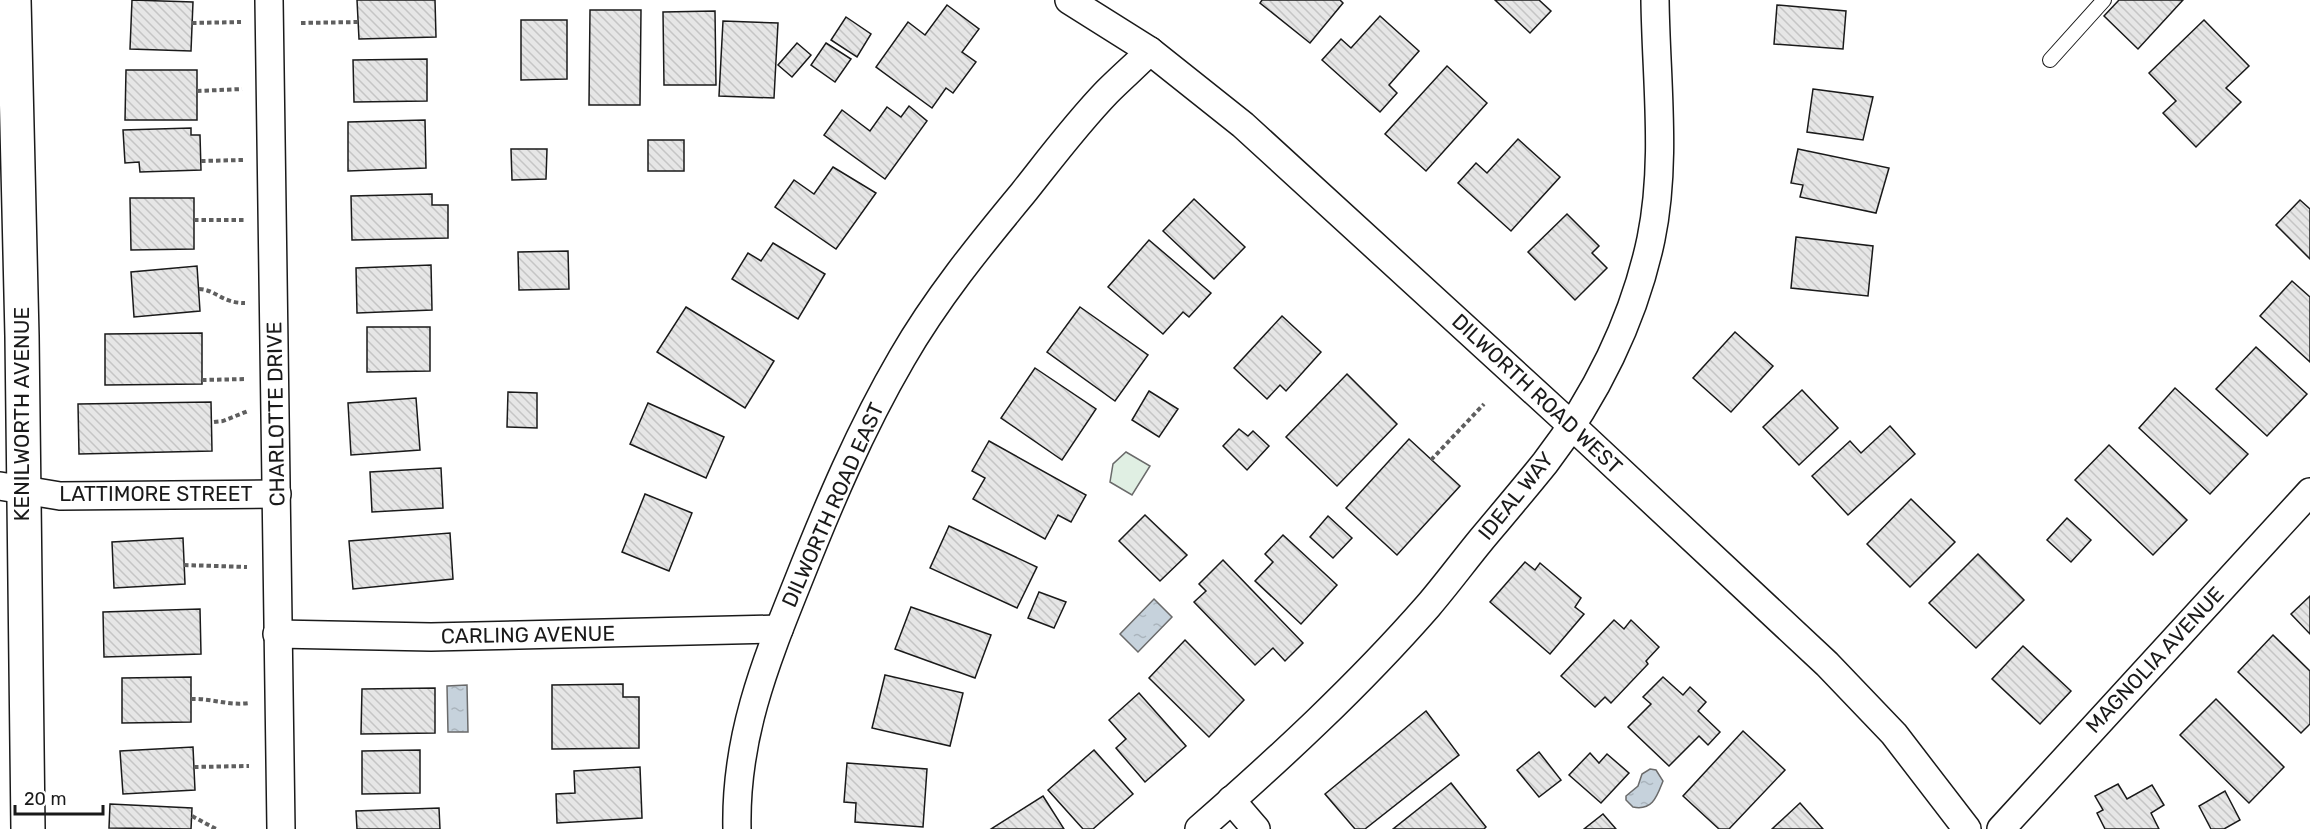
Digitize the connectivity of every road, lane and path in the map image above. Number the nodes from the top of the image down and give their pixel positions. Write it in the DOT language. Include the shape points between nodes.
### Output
graph roads {
  1 [pos="14,0"];
  2 [pos="269,0"];
  3 [pos="1069,0"];
  4 [pos="1655,0"];
  5 [pos="2104,0"];
  6 [pos="241,22"];
  7 [pos="358,22"];
  8 [pos="192,23"];
  9 [pos="301,23"];
  10 [pos="1150,51"];
  11 [pos="2050,60"];
  12 [pos="242,89"];
  13 [pos="197,91"];
  14 [pos="243,160"];
  15 [pos="201,161"];
  16 [pos="194,220"];
  17 [pos="244,220"];
  18 [pos="199,289"];
  19 [pos="245,303"];
  20 [pos="246,379"];
  21 [pos="202,380"];
  22 [pos="1484,404"];
  23 [pos="1571,425"];
  24 [pos="1431,460"];
  25 [pos="11,489"];
  26 [pos="2310,492"];
  27 [pos="277,494"];
  28 [pos="184,565"];
  29 [pos="247,567"];
  30 [pos="779,630"];
  31 [pos="277,634"];
  32 [pos="191,699"];
  33 [pos="249,703"];
  34 [pos="249,766"];
  35 [pos="194,767"];
  36 [pos="1232,801"];
  37 [pos="192,816"];
  38 [pos="28,829"];
  39 [pos="216,829"];
  40 [pos="281,829"];
  41 [pos="737,829"];
  42 [pos="1199,829"];
  43 [pos="1256,829"];
  44 [pos="1967,829"];
  45 [pos="2001,829"];
  1 -- 25 [label="main road, KENILWORTH AVENUE" via="22,336"];
  2 -- 27 [label="street, CHARLOTTE DRIVE"];
  3 -- 10 [label="street, DILWORTH ROAD WEST"];
  4 -- 23 [label="street, IDEAL WAY" via="1660,141 1650,240 1635,299 1610,358"];
  5 -- 11 [label="lane"];
  6 -- 8 [label="path"];
  7 -- 9 [label="path"];
  10 -- 23 [label="street, DILWORTH ROAD WEST" via="1243,125"];
  10 -- 30 [label="street, DILWORTH ROAD EAST" via="1107,92 975,251 902,357 855,446"];
  12 -- 13 [label="path"];
  14 -- 15 [label="path"];
  16 -- 17 [label="path"];
  18 -- 19 [label="path" via="230,302"];
  20 -- 21 [label="path"];
  22 -- 24 [label="path"];
  23 -- 36 [label="street, IDEAL WAY" via="1428,606 1341,698"];
  23 -- 44 [label="street, DILWORTH ROAD WEST" via="1827,664 1894,734"];
  25 -- 27 [label="street, LATTIMORE STREET" via="60,496"];
  25 -- 38 [label="main road, KENILWORTH AVENUE"];
  26 -- 45 [label="street, MAGNOLIA AVENUE"];
  27 -- 31 [label="street, CHARLOTTE DRIVE"];
  28 -- 29 [label="path"];
  30 -- 31 [label="street, CARLING AVENUE" via="431,637"];
  30 -- 41 [label="street, DILWORTH ROAD EAST" via="751,710 736,795"];
  31 -- 40 [label="street, CHARLOTTE DRIVE"];
  32 -- 33 [label="path"];
  34 -- 35 [label="path"];
  36 -- 42 [label="street, IDEAL WAY"];
  36 -- 43 [label="street"];
  37 -- 39 [label="path"];
}
